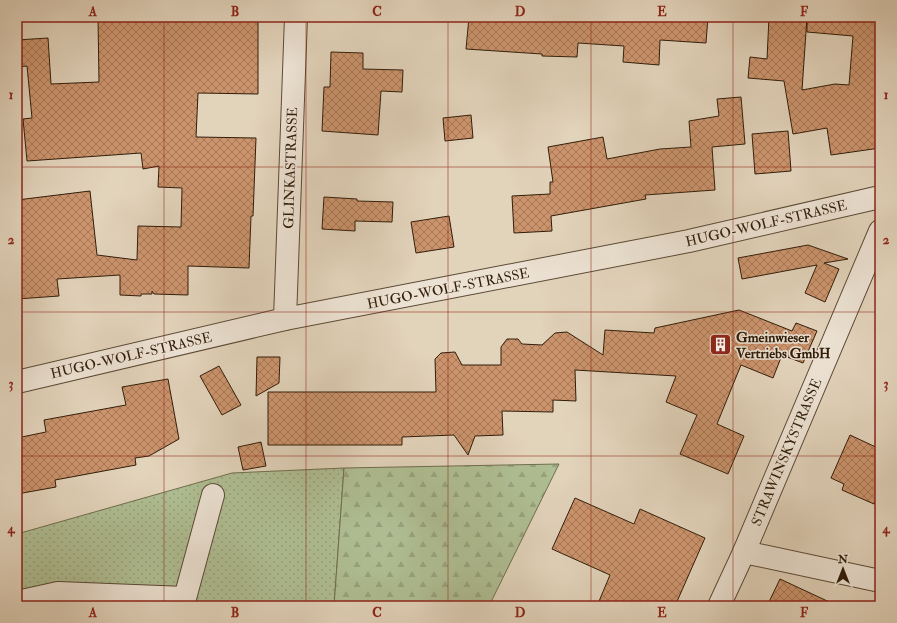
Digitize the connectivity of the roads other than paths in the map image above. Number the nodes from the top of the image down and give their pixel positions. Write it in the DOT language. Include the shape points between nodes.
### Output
graph roads {
  1 [pos="296,17"];
  2 [pos="880,197"];
  3 [pos="880,231"];
  4 [pos="285,320"];
  5 [pos="17,382"];
  6 [pos="213,495"];
  7 [pos="744,552"];
  8 [pos="880,580"];
  9 [pos="17,602"];
  10 [pos="184,602"];
  11 [pos="718,606"];
  1 -- 4 [label="street, GLINKASTRASSE"];
  2 -- 4 [label="street, HUGO-WOLF-STRASSE" via="689,241"];
  3 -- 7 [label="street, STRAWINSKYSTRASSE"];
  4 -- 5 [label="street, HUGO-WOLF-STRASSE"];
  6 -- 10 [label="street"];
  7 -- 8 [label="street"];
  7 -- 11 [label="street, STRAWINSKYSTRASSE"];
  9 -- 10 [label="street" via="58,593"];
}
